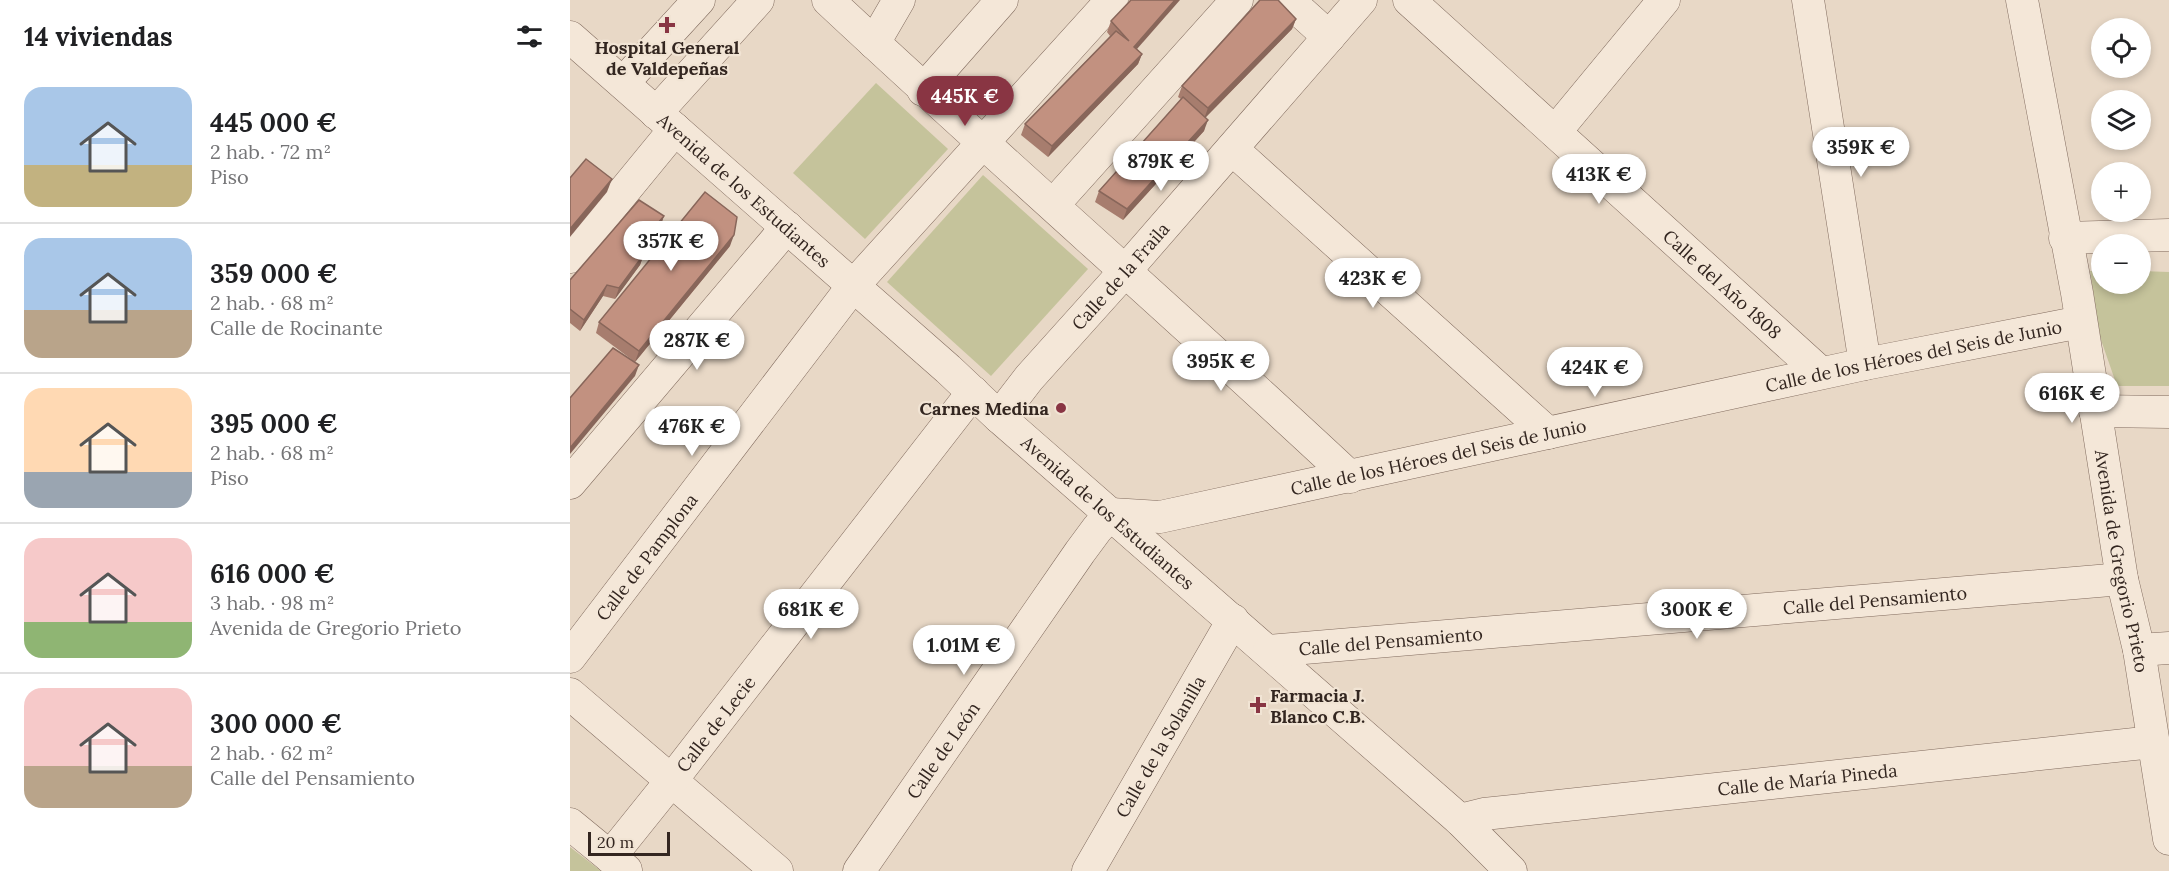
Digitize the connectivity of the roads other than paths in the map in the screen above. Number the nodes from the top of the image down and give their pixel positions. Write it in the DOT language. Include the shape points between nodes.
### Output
graph roads {
  1 [pos="699,0"];
  2 [pos="758,0"];
  3 [pos="828,0"];
  4 [pos="899,0"];
  5 [pos="1002,0"];
  6 [pos="1112,0"];
  7 [pos="1237,0"];
  8 [pos="1288,0"];
  9 [pos="1361,0"];
  10 [pos="1409,0"];
  11 [pos="1664,0"];
  12 [pos="1808,0"];
  13 [pos="2022,0"];
  14 [pos="570,37"];
  15 [pos="1329,37"];
  16 [pos="874,43"];
  17 [pos="622,83"];
  18 [pos="924,90"];
  19 [pos="666,121"];
  20 [pos="1555,132"];
  21 [pos="982,144"];
  22 [pos="1232,149"];
  23 [pos="1053,205"];
  24 [pos="787,227"];
  25 [pos="2169,235"];
  26 [pos="2065,238"];
  27 [pos="570,257"];
  28 [pos="1126,270"];
  29 [pos="853,286"];
  30 [pos="2081,322"];
  31 [pos="1865,364"];
  32 [pos="1821,373"];
  33 [pos="973,392"];
  34 [pos="2095,411"];
  35 [pos="2169,412"];
  36 [pos="999,417"];
  37 [pos="1548,433"];
  38 [pos="1350,477"];
  39 [pos="570,483"];
  40 [pos="1111,514"];
  41 [pos="2122,579"];
  42 [pos="1233,620"];
  43 [pos="2154,649"];
  44 [pos="1269,651"];
  45 [pos="570,657"];
  46 [pos="570,694"];
  47 [pos="2153,742"];
  48 [pos="671,781"];
  49 [pos="1460,820"];
  50 [pos="570,824"];
  51 [pos="2169,839"];
  52 [pos="618,864"];
  53 [pos="777,871"];
  54 [pos="859,871"];
  55 [pos="1088,871"];
  56 [pos="1511,871"];
  1 -- 17 [label="street"];
  2 -- 19 [label="street"];
  3 -- 16 [label="street"];
  4 -- 16 [label="street"];
  5 -- 18 [label="street"];
  6 -- 21 [label="street, Calle de Pamplona"];
  7 -- 23 [label="street"];
  8 -- 15 [label="street"];
  9 -- 15 [label="street, Calle de la Fraila"];
  10 -- 20 [label="street, Calle del Año 1808"];
  11 -- 20 [label="street"];
  12 -- 31 [label="street"];
  13 -- 26 [label="street, Avenida de Gregorio Prieto"];
  14 -- 17 [label="street, Avenida de los Estudiantes"];
  15 -- 22 [label="street, Calle de la Fraila"];
  16 -- 18 [label="street"];
  17 -- 19 [label="street, Avenida de los Estudiantes"];
  18 -- 21 [label="street"];
  19 -- 24 [label="street, Avenida de los Estudiantes"];
  19 -- 27 [label="street"];
  20 -- 32 [label="street, Calle del Año 1808"];
  21 -- 23 [label="street"];
  21 -- 29 [label="street, Calle de Pamplona"];
  22 -- 28 [label="street, Calle de la Fraila"];
  22 -- 37 [label="street"];
  23 -- 28 [label="street"];
  24 -- 29 [label="street, Avenida de los Estudiantes"];
  24 -- 39 [label="street"];
  25 -- 26 [label="street"];
  26 -- 30 [label="street, Avenida de Gregorio Prieto"];
  28 -- 36 [label="street, Calle de la Fraila"];
  28 -- 38 [label="street"];
  29 -- 33 [label="street, Avenida de los Estudiantes"];
  29 -- 45 [label="street, Calle de Pamplona"];
  30 -- 31 [label="street, Calle de los Héroes del Seis de Junio"];
  30 -- 34 [label="street, Avenida de Gregorio Prieto"];
  31 -- 32 [label="street, Calle de los Héroes del Seis de Junio"];
  32 -- 37 [label="street, Calle de los Héroes del Seis de Junio"];
  33 -- 36 [label="street, Avenida de los Estudiantes"];
  33 -- 48 [label="street, Calle de Lecie"];
  34 -- 35 [label="street"];
  34 -- 41 [label="street, Avenida de Gregorio Prieto"];
  36 -- 40 [label="street, Avenida de los Estudiantes"];
  37 -- 38 [label="street, Calle de los Héroes del Seis de Junio"];
  38 -- 40 [label="street, Calle de los Héroes del Seis de Junio" via="1160,517"];
  40 -- 42 [label="street, Avenida de los Estudiantes"];
  40 -- 54 [label="street, Calle de León" via="1080,552"];
  41 -- 43 [label="street, Avenida de Gregorio Prieto"];
  41 -- 44 [label="street, Calle del Pensamiento"];
  42 -- 44 [label="street, Avenida de los Estudiantes"];
  42 -- 55 [label="street, Calle de la Solanilla"];
  43 -- 47 [label="street, Avenida de Gregorio Prieto"];
  44 -- 49 [label="street, Avenida de los Estudiantes"];
  46 -- 48 [label="street"];
  47 -- 49 [label="street, Calle de María Pineda" via="1484,814"];
  47 -- 51 [label="street, Avenida de Gregorio Prieto"];
  48 -- 52 [label="street, Calle de Lecie"];
  48 -- 53 [label="street"];
  49 -- 56 [label="street, Avenida de los Estudiantes"];
  50 -- 52 [label="street"];
}
